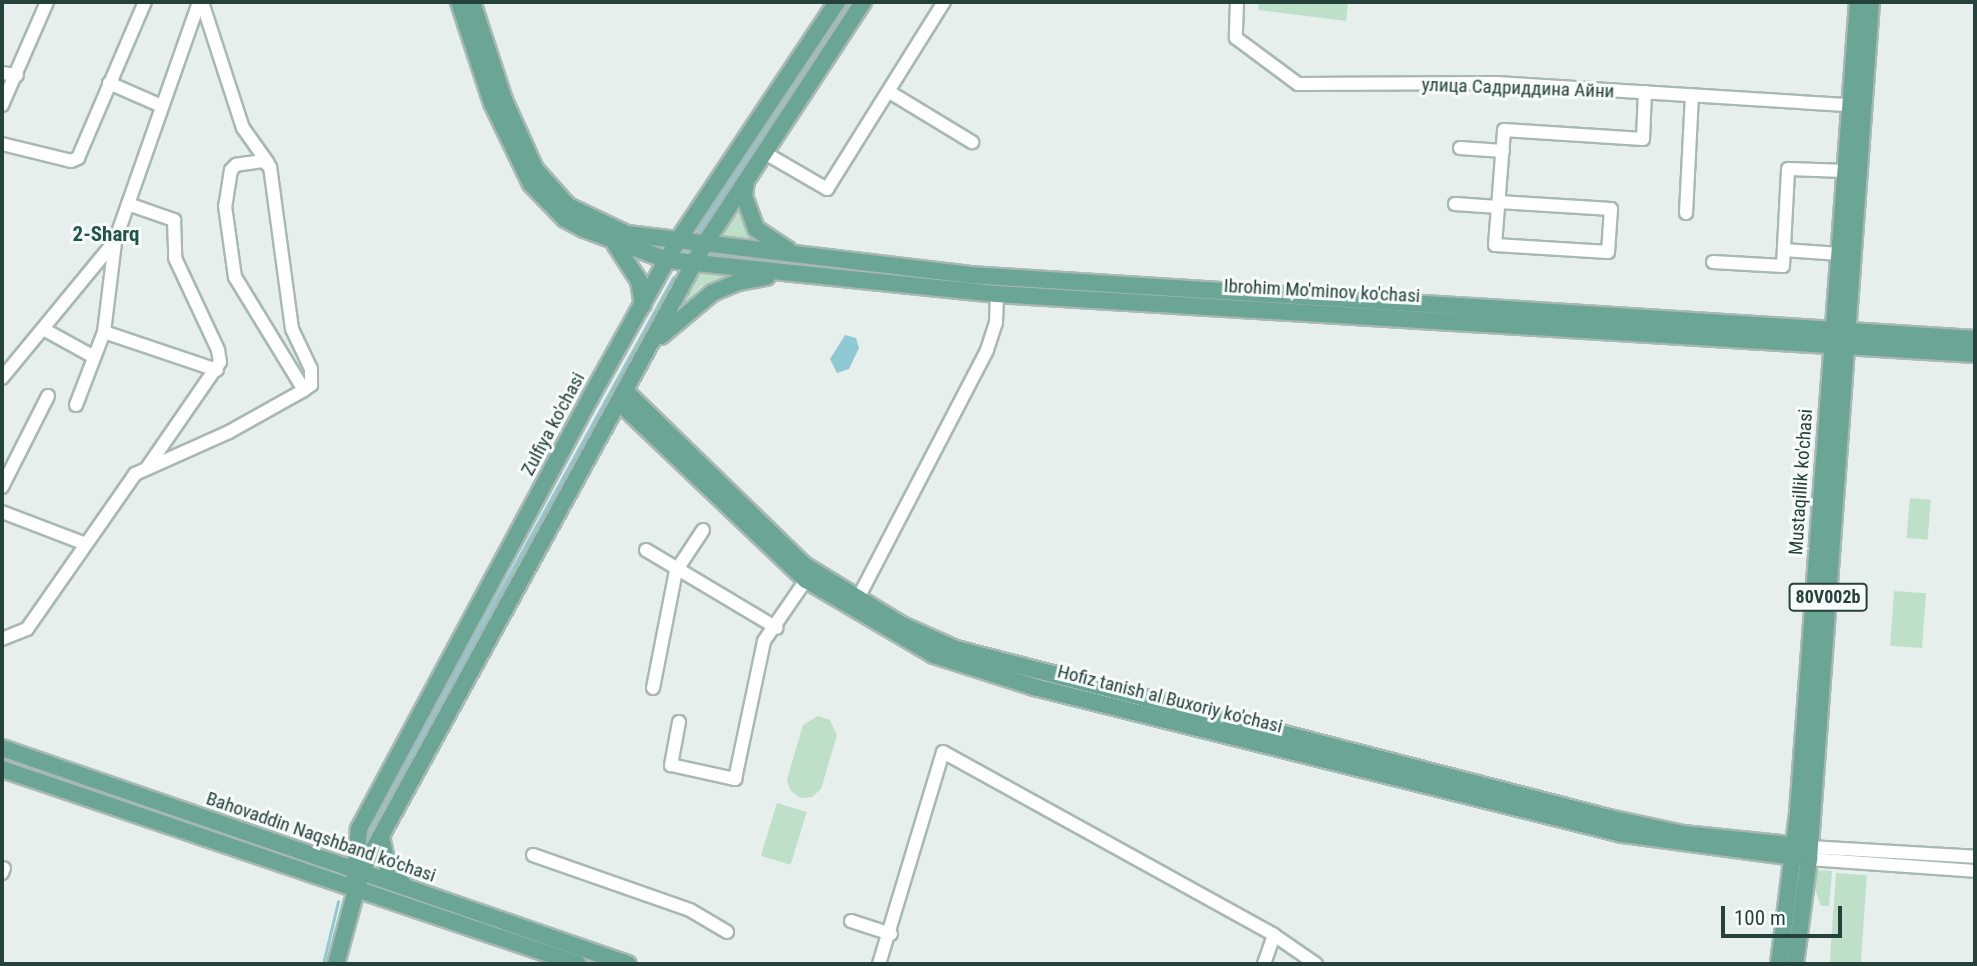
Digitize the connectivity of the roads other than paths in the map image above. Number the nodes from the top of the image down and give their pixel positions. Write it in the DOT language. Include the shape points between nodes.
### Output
graph roads {
  1 [pos="47,2"];
  2 [pos="145,2"];
  3 [pos="200,2"];
  4 [pos="458,2"];
  5 [pos="472,2"];
  6 [pos="837,2"];
  7 [pos="863,2"];
  8 [pos="944,2"];
  9 [pos="1237,2"];
  10 [pos="1858,2"];
  11 [pos="1871,2"];
  12 [pos="2,73"];
  13 [pos="18,75"];
  14 [pos="110,83"];
  15 [pos="1645,92"];
  16 [pos="891,93"];
  17 [pos="1692,95"];
  18 [pos="2,105"];
  19 [pos="1850,105"];
  20 [pos="162,106"];
  21 [pos="972,142"];
  22 [pos="2,145"];
  23 [pos="1460,148"];
  24 [pos="1503,151"];
  25 [pos="765,153"];
  26 [pos="268,163"];
  27 [pos="1846,171"];
  28 [pos="746,181"];
  29 [pos="128,204"];
  30 [pos="1455,204"];
  31 [pos="1499,204"];
  32 [pos="1686,213"];
  33 [pos="115,241"];
  34 [pos="677,242"];
  35 [pos="615,244"];
  36 [pos="704,245"];
  37 [pos="1784,250"];
  38 [pos="1840,254"];
  39 [pos="800,256"];
  40 [pos="667,260"];
  41 [pos="1713,262"];
  42 [pos="693,265"];
  43 [pos="793,274"];
  44 [pos="968,283"];
  45 [pos="997,294"];
  46 [pos="643,305"];
  47 [pos="45,330"];
  48 [pos="104,332"];
  49 [pos="1840,338"];
  50 [pos="1975,339"];
  51 [pos="652,345"];
  52 [pos="1975,354"];
  53 [pos="94,357"];
  54 [pos="217,370"];
  55 [pos="2,378"];
  56 [pos="304,390"];
  57 [pos="48,396"];
  58 [pos="623,398"];
  59 [pos="76,405"];
  60 [pos="147,469"];
  61 [pos="2,487"];
  62 [pos="2,512"];
  63 [pos="703,530"];
  64 [pos="86,544"];
  65 [pos="646,550"];
  66 [pos="676,572"];
  67 [pos="803,573"];
  68 [pos="855,604"];
  69 [pos="777,628"];
  70 [pos="2,639"];
  71 [pos="653,688"];
  72 [pos="679,722"];
  73 [pos="2,748"];
  74 [pos="2,769"];
  75 [pos="355,839"];
  76 [pos="382,840"];
  77 [pos="1802,853"];
  78 [pos="533,855"];
  79 [pos="1975,858"];
  80 [pos="331,862"];
  81 [pos="357,871"];
  82 [pos="1975,871"];
  83 [pos="354,888"];
  84 [pos="410,890"];
  85 [pos="851,921"];
  86 [pos="727,932"];
  87 [pos="891,934"];
  88 [pos="1274,935"];
  89 [pos="336,964"];
  90 [pos="578,964"];
  91 [pos="628,964"];
  92 [pos="879,964"];
  93 [pos="1264,964"];
  94 [pos="1316,964"];
  95 [pos="1779,964"];
  96 [pos="1795,964"];
  1 -- 13 [label="street"];
  2 -- 14 [label="street"];
  3 -- 20 [label="street"];
  3 -- 26 [label="street" via="243,128"];
  4 -- 35 [label="main road" via="518,166 565,219"];
  5 -- 34 [label="main road" via="518,136 543,181 584,217 628,234"];
  6 -- 34 [label="main road, Zulfiya ko'chasi"];
  7 -- 25 [label="main road"];
  8 -- 16 [label="street"];
  9 -- 15 [label="street, улица Садриддина Айни" via="1236,38 1298,84 1496,83"];
  10 -- 19 [label="main road, Mustaqillik ko'chasi / 80V002b"];
  11 -- 49 [label="main road, Mustaqillik ko'chasi / 80V002b"];
  12 -- 13 [label="street"];
  13 -- 18 [label="street"];
  14 -- 20 [label="street"];
  14 -- 22 [label="street" via="75,161"];
  15 -- 17 [label="street, улица Садриддина Айни"];
  15 -- 24 [label="street" via="1643,139 1504,130"];
  16 -- 21 [label="street"];
  16 -- 25 [label="street" via="827,189"];
  17 -- 19 [label="street, улица Садриддина Айни"];
  17 -- 32 [label="street"];
  19 -- 27 [label="main road, Mustaqillik ko'chasi / 80V002b"];
  20 -- 29 [label="street"];
  23 -- 24 [label="street"];
  24 -- 31 [label="street"];
  25 -- 28 [label="main road"];
  26 -- 56 [label="street" via="292,329 311,369 311,385"];
  26 -- 56 [label="street" via="236,165 231,170 225,206 229,244 235,278"];
  27 -- 37 [label="street" via="1788,169"];
  27 -- 38 [label="main road, Mustaqillik ko'chasi / 80V002b"];
  28 -- 36 [label="main road"];
  28 -- 39 [label="main road" via="744,196 756,229"];
  29 -- 33 [label="street"];
  29 -- 54 [label="street" via="174,220 175,258 218,350"];
  30 -- 31 [label="street"];
  31 -- 31 [label="street" via="1611,209 1608,252 1495,245"];
  33 -- 47 [label="street"];
  33 -- 48 [label="street"];
  34 -- 36 [label="main road, Ibrohim Mo'minov ko'chasi"];
  34 -- 40 [label="main road, Zulfiya ko'chasi"];
  35 -- 40 [label="main road"];
  35 -- 46 [label="main road" via="639,281"];
  36 -- 39 [label="main road, Ibrohim Mo'minov ko'chasi"];
  36 -- 42 [label="main road"];
  37 -- 38 [label="street"];
  37 -- 41 [label="street" via="1783,266"];
  38 -- 49 [label="main road, Mustaqillik ko'chasi / 80V002b"];
  39 -- 44 [label="main road, Ibrohim Mo'minov ko'chasi"];
  40 -- 42 [label="main road, Ibrohim Mo'minov ko'chasi"];
  40 -- 46 [label="main road, Zulfiya ko'chasi"];
  42 -- 43 [label="main road, Ibrohim Mo'minov ko'chasi"];
  42 -- 51 [label="main road"];
  43 -- 44 [label="main road, Ibrohim Mo'minov ko'chasi"];
  43 -- 51 [label="main road" via="738,282 712,292"];
  44 -- 45 [label="main road, Ibrohim Mo'minov ko'chasi"];
  44 -- 49 [label="main road, Ibrohim Mo'minov ko'chasi"];
  45 -- 49 [label="main road, Ibrohim Mo'minov ko'chasi"];
  45 -- 68 [label="street" via="996,323 988,351"];
  46 -- 75 [label="main road, Zulfiya ko'chasi"];
  47 -- 53 [label="street"];
  47 -- 55 [label="street"];
  48 -- 53 [label="street"];
  48 -- 54 [label="street"];
  49 -- 50 [label="main road, Ibrohim Mo'minov ko'chasi"];
  49 -- 52 [label="main road, Ibrohim Mo'minov ko'chasi"];
  49 -- 77 [label="main road, Mustaqillik ko'chasi / 80V002b"];
  51 -- 58 [label="main road"];
  53 -- 59 [label="street"];
  54 -- 60 [label="street"];
  56 -- 60 [label="street" via="229,432"];
  57 -- 61 [label="street"];
  58 -- 67 [label="main road, Hofiz tanish al Buxoriy ko'chasi"];
  58 -- 76 [label="main road"];
  60 -- 64 [label="street" via="135,474"];
  62 -- 64 [label="street"];
  63 -- 66 [label="street"];
  64 -- 70 [label="street" via="27,629"];
  65 -- 66 [label="street"];
  66 -- 69 [label="street"];
  66 -- 71 [label="street"];
  67 -- 68 [label="main road, Hofiz tanish al Buxoriy ko'chasi"];
  67 -- 69 [label="street"];
  68 -- 77 [label="main road, Hofiz tanish al Buxoriy ko'chasi" via="956,649 1418,775 1682,834"];
  69 -- 72 [label="street" via="764,641 735,779 671,765"];
  73 -- 80 [label="main road, Bahovaddin Naqshband ko'chasi"];
  74 -- 83 [label="main road, Bahovaddin Naqshband ko'chasi"];
  75 -- 80 [label="main road"];
  75 -- 81 [label="main road, Zulfiya ko'chasi"];
  76 -- 81 [label="main road"];
  76 -- 84 [label="main road" via="389,873"];
  77 -- 79 [label="street"];
  77 -- 82 [label="street"];
  77 -- 95 [label="main road, Mustaqillik ko'chasi"];
  77 -- 96 [label="main road, Mustaqillik ko'chasi"];
  78 -- 86 [label="street" via="690,910"];
  80 -- 81 [label="main road, Bahovaddin Naqshband ko'chasi"];
  81 -- 83 [label="main road"];
  81 -- 84 [label="main road, Bahovaddin Naqshband ko'chasi"];
  83 -- 89 [label="main road"];
  83 -- 90 [label="main road, Bahovaddin Naqshband ko'chasi"];
  84 -- 91 [label="main road, Bahovaddin Naqshband ko'chasi"];
  85 -- 87 [label="street"];
  87 -- 88 [label="street" via="943,752"];
  87 -- 92 [label="street"];
  88 -- 93 [label="street"];
  88 -- 94 [label="street"];
}
